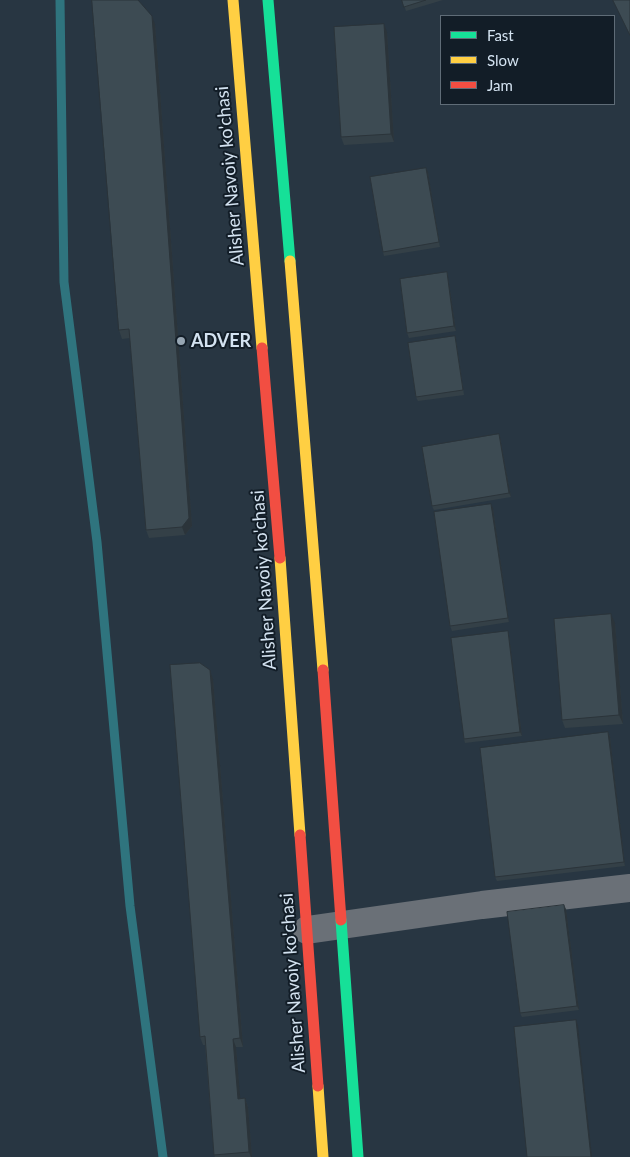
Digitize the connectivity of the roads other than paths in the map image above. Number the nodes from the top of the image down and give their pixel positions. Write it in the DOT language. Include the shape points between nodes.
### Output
graph roads {
  1 [pos="233,0"];
  2 [pos="268,0"];
  3 [pos="630,888"];
  4 [pos="341,925"];
  5 [pos="307,930"];
  6 [pos="323,1157"];
  7 [pos="358,1157"];
  1 -- 5 [label="main road, Alisher Navoiy ko'chasi" via="252,169"];
  2 -- 4 [label="main road" via="277,167 317,596"];
  3 -- 4 [label="street"];
  4 -- 5 [label="street"];
  4 -- 7 [label="main road"];
  5 -- 6 [label="main road, Alisher Navoiy ko'chasi"];
}
